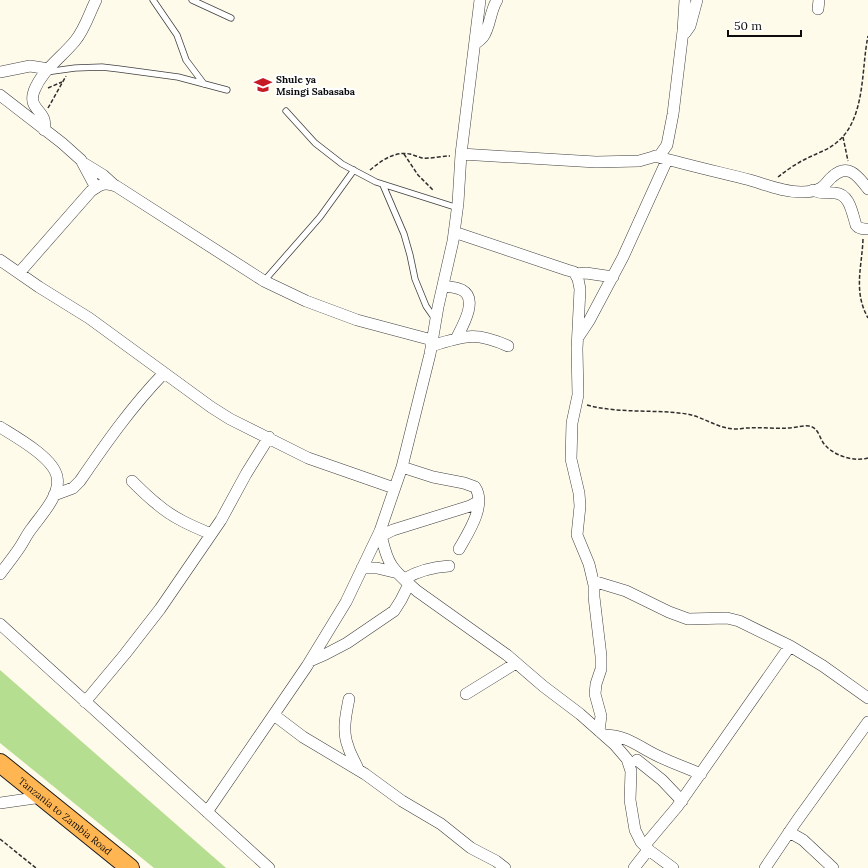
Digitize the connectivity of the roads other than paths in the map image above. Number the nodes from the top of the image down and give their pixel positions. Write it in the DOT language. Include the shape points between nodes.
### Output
graph roads {
  1 [pos="96,0"];
  2 [pos="153,0"];
  3 [pos="192,0"];
  4 [pos="480,0"];
  5 [pos="497,0"];
  6 [pos="685,0"];
  7 [pos="697,0"];
  8 [pos="231,18"];
  9 [pos="682,39"];
  10 [pos="475,44"];
  11 [pos="47,71"];
  12 [pos="0,72"];
  13 [pos="204,84"];
  14 [pos="227,90"];
  15 [pos="0,95"];
  16 [pos="286,112"];
  17 [pos="45,125"];
  18 [pos="655,156"];
  19 [pos="461,158"];
  20 [pos="667,160"];
  21 [pos="83,162"];
  22 [pos="354,170"];
  23 [pos="114,185"];
  24 [pos="383,185"];
  25 [pos="96,188"];
  26 [pos="868,189"];
  27 [pos="813,190"];
  28 [pos="458,208"];
  29 [pos="866,229"];
  30 [pos="454,232"];
  31 [pos="0,260"];
  32 [pos="19,273"];
  33 [pos="575,274"];
  34 [pos="613,277"];
  35 [pos="264,281"];
  36 [pos="443,286"];
  37 [pos="436,321"];
  38 [pos="578,338"];
  39 [pos="456,339"];
  40 [pos="432,343"];
  41 [pos="508,346"];
  42 [pos="164,373"];
  43 [pos="0,427"];
  44 [pos="269,437"];
  45 [pos="402,467"];
  46 [pos="132,481"];
  47 [pos="394,488"];
  48 [pos="54,495"];
  49 [pos="479,501"];
  50 [pos="381,533"];
  51 [pos="211,534"];
  52 [pos="459,549"];
  53 [pos="449,566"];
  54 [pos="362,568"];
  55 [pos="0,574"];
  56 [pos="403,579"];
  57 [pos="593,581"];
  58 [pos="0,624"];
  59 [pos="790,646"];
  60 [pos="310,662"];
  61 [pos="516,663"];
  62 [pos="466,694"];
  63 [pos="868,698"];
  64 [pos="350,699"];
  65 [pos="85,702"];
  66 [pos="274,715"];
  67 [pos="868,722"];
  68 [pos="602,733"];
  69 [pos="644,749"];
  70 [pos="637,760"];
  71 [pos="0,763"];
  72 [pos="358,769"];
  73 [pos="631,770"];
  74 [pos="701,774"];
  75 [pos="42,797"];
  76 [pos="682,801"];
  77 [pos="0,804"];
  78 [pos="207,812"];
  79 [pos="789,832"];
  80 [pos="646,847"];
  81 [pos="130,868"];
  82 [pos="269,868"];
  83 [pos="505,868"];
  84 [pos="634,868"];
  85 [pos="673,868"];
  86 [pos="765,868"];
  87 [pos="833,868"];
  1 -- 11 [label="street" via="86,25 75,41"];
  2 -- 13 [label="lane" via="177,35 186,60"];
  3 -- 8 [label="lane"];
  4 -- 10 [label="street"];
  5 -- 10 [label="street" via="486,31"];
  6 -- 9 [label="street"];
  7 -- 9 [label="street" via="690,26"];
  9 -- 18 [label="street" via="667,145 660,155"];
  10 -- 19 [label="street"];
  11 -- 12 [label="street" via="30,66"];
  11 -- 13 [label="lane" via="102,67 178,77"];
  11 -- 17 [label="street" via="34,94 33,101 44,116"];
  13 -- 14 [label="lane"];
  15 -- 17 [label="street"];
  16 -- 22 [label="lane" via="315,143"];
  17 -- 21 [label="street"];
  18 -- 19 [label="street" via="639,161 596,162"];
  18 -- 20 [label="street"];
  19 -- 28 [label="street"];
  20 -- 27 [label="street" via="779,189 800,192"];
  20 -- 34 [label="street"];
  21 -- 23 [label="street"];
  21 -- 25 [label="street"];
  22 -- 24 [label="lane"];
  22 -- 35 [label="lane" via="320,216"];
  23 -- 25 [label="street" via="107,183"];
  23 -- 35 [label="street"];
  24 -- 28 [label="lane"];
  24 -- 37 [label="lane" via="404,234 414,279"];
  25 -- 32 [label="street" via="76,207"];
  26 -- 27 [label="street" via="855,173 842,171 832,176 823,187"];
  27 -- 29 [label="street" via="820,194 842,195 850,203 858,228"];
  28 -- 30 [label="street"];
  30 -- 33 [label="street"];
  30 -- 36 [label="street"];
  31 -- 32 [label="street"];
  32 -- 42 [label="street" via="90,318"];
  33 -- 34 [label="street"];
  33 -- 38 [label="street" via="580,289"];
  34 -- 38 [label="street"];
  35 -- 40 [label="street" via="306,301 357,320"];
  36 -- 37 [label="street"];
  36 -- 39 [label="street" via="459,288 468,296 469,309"];
  37 -- 40 [label="street"];
  38 -- 57 [label="street" via="578,395 572,423 571,459 579,493 577,535"];
  39 -- 40 [label="street"];
  39 -- 41 [label="street" via="479,336"];
  40 -- 45 [label="street"];
  42 -- 44 [label="street" via="230,419"];
  42 -- 48 [label="street" via="121,423 74,488"];
  43 -- 48 [label="street" via="41,455 51,465 57,477"];
  44 -- 47 [label="street" via="308,458"];
  44 -- 51 [label="street"];
  45 -- 47 [label="street"];
  45 -- 49 [label="street" via="475,487"];
  46 -- 51 [label="street" via="157,505 188,524"];
  47 -- 50 [label="street"];
  48 -- 55 [label="street"];
  49 -- 50 [label="street"];
  49 -- 52 [label="street" via="474,521"];
  50 -- 54 [label="street"];
  50 -- 56 [label="street" via="386,553"];
  51 -- 65 [label="street" via="160,609"];
  53 -- 56 [label="street" via="430,568"];
  54 -- 56 [label="street" via="382,568"];
  54 -- 60 [label="street" via="346,602"];
  56 -- 60 [label="street" via="401,600 394,611 347,643"];
  56 -- 61 [label="street"];
  57 -- 59 [label="street" via="626,591 688,619 727,618 739,621"];
  57 -- 68 [label="street" via="601,656 601,669 595,694 601,716"];
  58 -- 65 [label="street"];
  59 -- 63 [label="street"];
  59 -- 74 [label="street"];
  60 -- 66 [label="street"];
  61 -- 62 [label="street"];
  61 -- 68 [label="street"];
  64 -- 72 [label="street" via="345,734"];
  65 -- 78 [label="street"];
  66 -- 72 [label="street" via="303,737"];
  66 -- 78 [label="street"];
  67 -- 79 [label="street"];
  68 -- 69 [label="street" via="632,741"];
  68 -- 73 [label="street" via="627,759"];
  69 -- 70 [label="street"];
  69 -- 74 [label="street"];
  70 -- 73 [label="street"];
  70 -- 76 [label="street" via="662,780"];
  71 -- 75 [label="highway, Tanzania to Zambia Road"];
  72 -- 83 [label="street" via="402,801 441,824 471,848"];
  73 -- 80 [label="street" via="632,816 635,830"];
  74 -- 76 [label="street"];
  75 -- 77 [label="street"];
  75 -- 81 [label="highway, Tanzania to Zambia Road"];
  76 -- 80 [label="street"];
  78 -- 82 [label="street"];
  79 -- 86 [label="street"];
  79 -- 87 [label="street" via="803,840"];
  80 -- 84 [label="street"];
  80 -- 85 [label="street"];
}
